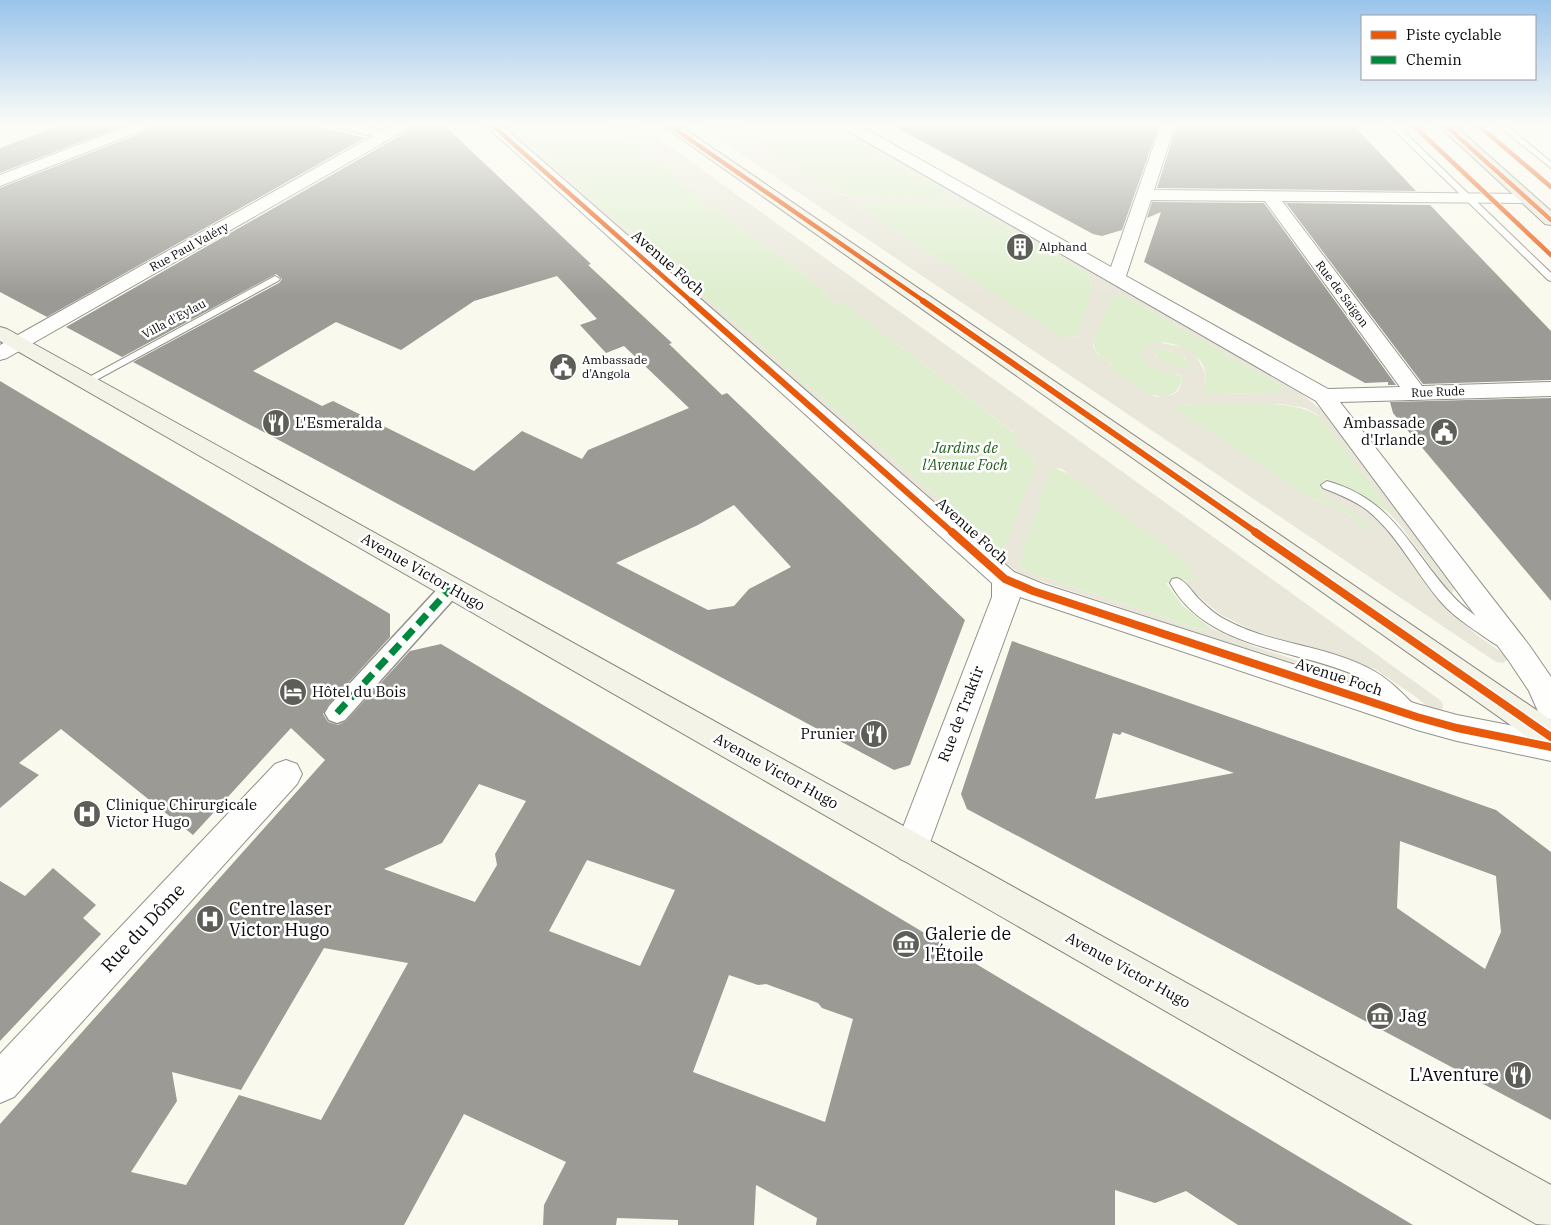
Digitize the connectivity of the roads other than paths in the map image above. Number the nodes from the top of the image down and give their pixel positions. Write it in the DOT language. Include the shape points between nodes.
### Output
graph roads {
  1 [pos="300,182"];
  2 [pos="556,182"];
  3 [pos="751,182"];
  4 [pos="948,182"];
  5 [pos="1148,182"];
  6 [pos="1452,182"];
  7 [pos="1508,182"];
  8 [pos="1144,195"];
  9 [pos="1270,196"];
  10 [pos="1468,198"];
  11 [pos="1526,198"];
  12 [pos="1551,220"];
  13 [pos="1116,278"];
  14 [pos="1551,278"];
  15 [pos="275,279"];
  16 [pos="6,344"];
  17 [pos="86,382"];
  18 [pos="1551,389"];
  19 [pos="1415,392"];
  20 [pos="1324,396"];
  21 [pos="1327,485"];
  22 [pos="1005,580"];
  23 [pos="1177,583"];
  24 [pos="451,588"];
  25 [pos="1520,653"];
  26 [pos="1551,707"];
  27 [pos="337,713"];
  28 [pos="1417,717"];
  29 [pos="1551,737"];
  30 [pos="1551,747"];
  31 [pos="286,774"];
  32 [pos="912,848"];
  33 [pos="0,1083"];
  34 [pos="1551,1209"];
  1 -- 16 [label="street, Rue Paul Valéry"];
  2 -- 22 [label="street, Avenue Foch"];
  3 -- 29 [label="main road"];
  4 -- 13 [label="street"];
  5 -- 8 [label="street"];
  6 -- 10 [label="lane"];
  7 -- 11 [label="main road"];
  8 -- 9 [label="street"];
  8 -- 13 [label="street"];
  9 -- 10 [label="street"];
  9 -- 19 [label="street, Rue de Saïgon"];
  10 -- 11 [label="street"];
  10 -- 14 [label="lane"];
  11 -- 12 [label="main road"];
  13 -- 20 [label="street"];
  15 -- 17 [label="lane, Villa d'Eylau"];
  16 -- 17 [label="main road, Avenue Victor Hugo"];
  17 -- 24 [label="main road, Avenue Victor Hugo"];
  18 -- 19 [label="street, Rue Rude"];
  19 -- 20 [label="street, Rue Rude"];
  20 -- 25 [label="street"];
  21 -- 25 [label="lane" via="1355,497 1387,520 1446,598 1463,614"];
  22 -- 28 [label="street, Avenue Foch"];
  22 -- 32 [label="street, Rue de Traktir" via="1006,598"];
  23 -- 28 [label="lane" via="1191,601 1221,624 1363,672 1384,684"];
  24 -- 27 [label="street"];
  24 -- 32 [label="main road, Avenue Victor Hugo"];
  25 -- 26 [label="street"];
  28 -- 30 [label="street, Avenue Foch"];
  31 -- 33 [label="street, Rue du Dôme"];
  32 -- 34 [label="main road, Avenue Victor Hugo"];
}
